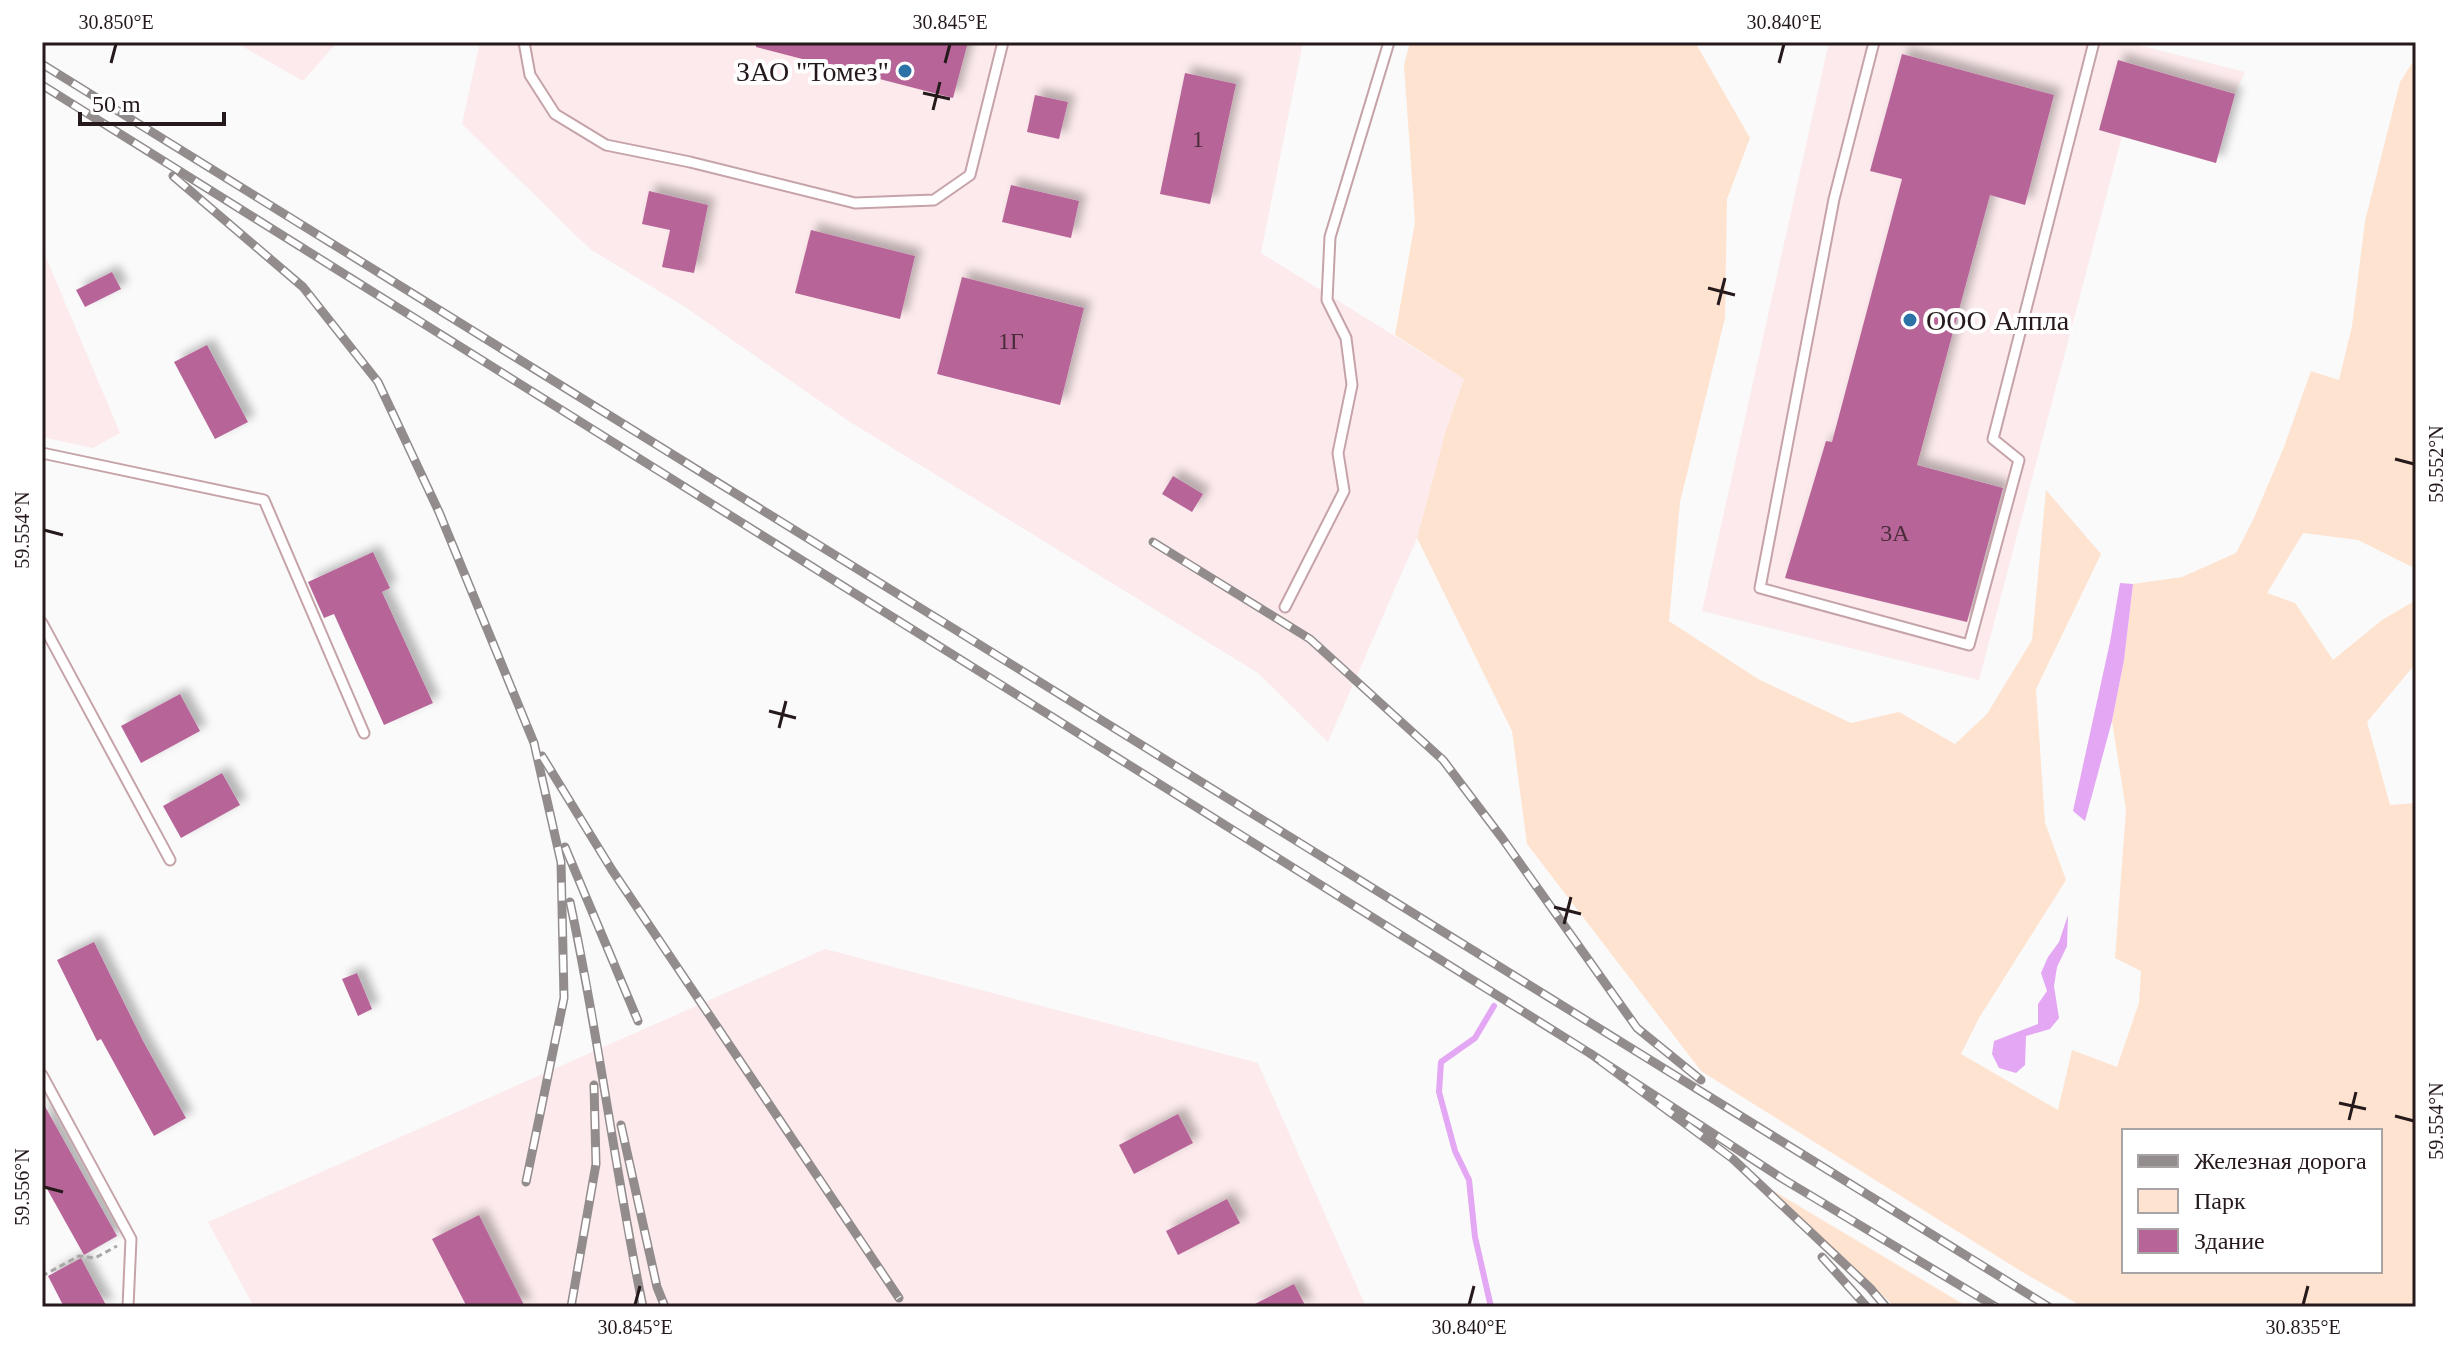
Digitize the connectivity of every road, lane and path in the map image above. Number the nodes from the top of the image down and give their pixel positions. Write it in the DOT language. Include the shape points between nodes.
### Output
graph roads {
  1 [pos="524,42"];
  2 [pos="1003,42"];
  3 [pos="1389,42"];
  4 [pos="1874,42"];
  5 [pos="2094,42"];
  6 [pos="42,453"];
  7 [pos="1285,607"];
  8 [pos="42,623"];
  9 [pos="364,733"];
  10 [pos="170,860"];
  11 [pos="42,1075"];
  12 [pos="131,1239"];
  13 [pos="42,1276"];
  14 [pos="130,1295"];
  15 [pos="128,1307"];
  16 [pos="135,1307"];
  1 -- 2 [label="lane" via="530,75 555,114 606,145 855,203 934,200 970,175"];
  3 -- 7 [label="lane" via="1330,237 1327,300 1346,338 1352,385 1338,453 1344,491"];
  4 -- 5 [label="lane" via="1834,199 1760,588 1969,645 2019,460 1993,439"];
  6 -- 9 [label="lane" via="264,500"];
  8 -- 10 [label="lane"];
  11 -- 12 [label="lane"];
  12 -- 13 [label="path" via="95,1258 79,1256"];
  12 -- 14 [label="lane"];
  14 -- 15 [label="lane"];
  14 -- 16 [label="lane"];
}
